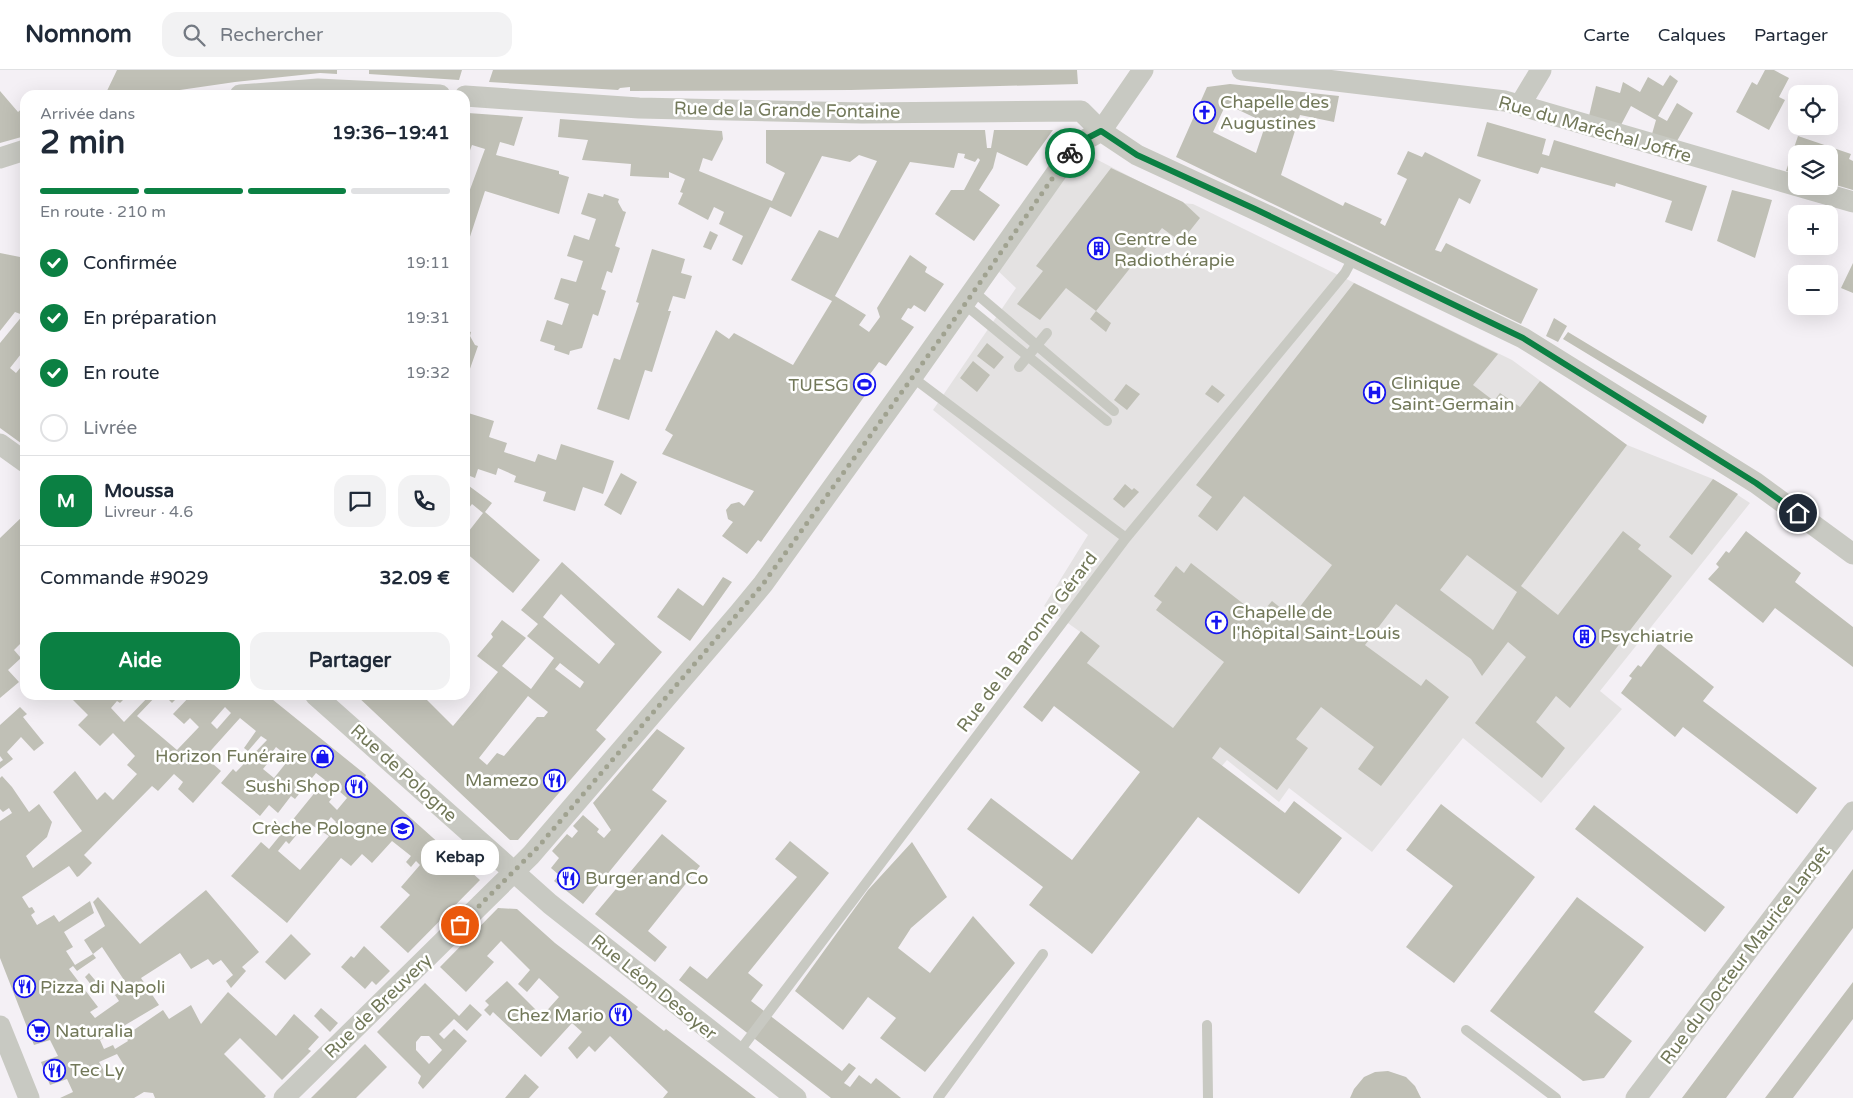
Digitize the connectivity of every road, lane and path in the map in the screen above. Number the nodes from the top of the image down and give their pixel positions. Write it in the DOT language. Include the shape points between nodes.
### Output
graph roads {
  1 [pos="1143,70"];
  2 [pos="1242,70"];
  3 [pos="1541,70"];
  4 [pos="305,90"];
  5 [pos="338,90"];
  6 [pos="470,96"];
  7 [pos="1520,105"];
  8 [pos="1101,131"];
  9 [pos="20,152"];
  10 [pos="0,158"];
  11 [pos="1853,202"];
  12 [pos="1353,258"];
  13 [pos="969,297"];
  14 [pos="1047,333"];
  15 [pos="1037,346"];
  16 [pos="1028,357"];
  17 [pos="1019,367"];
  18 [pos="912,377"];
  19 [pos="1114,411"];
  20 [pos="1107,421"];
  21 [pos="0,444"];
  22 [pos="20,458"];
  23 [pos="1126,538"];
  24 [pos="1853,554"];
  25 [pos="321,700"];
  26 [pos="1853,812"];
  27 [pos="515,872"];
  28 [pos="1043,954"];
  29 [pos="1207,1025"];
  30 [pos="0,1026"];
  31 [pos="1466,1030"];
  32 [pos="738,1053"];
  33 [pos="29,1098"];
  34 [pos="284,1098"];
  35 [pos="796,1098"];
  36 [pos="938,1098"];
  37 [pos="1208,1098"];
  38 [pos="1556,1098"];
  39 [pos="1636,1098"];
  1 -- 8 [label="street"];
  2 -- 7 [label="street, Rue du Maréchal Joffre"];
  3 -- 7 [label="street"];
  4 -- 5 [label="street"];
  6 -- 8 [label="street, Rue de la Grande Fontaine" via="607,107 862,113 1081,111"];
  7 -- 11 [label="street, Rue du Maréchal Joffre"];
  8 -- 12 [label="street, Rue de la Grande Fontaine" via="1137,155"];
  8 -- 13 [label="street, Rue de Breuvery" via="1076,144"];
  9 -- 10 [label="street"];
  12 -- 23 [label="lane, Rue de la Baronne Gérard" via="1345,273"];
  12 -- 24 [label="street, Rue de la Grande Fontaine" via="1523,338 1756,483"];
  13 -- 15 [label="lane"];
  13 -- 16 [label="lane"];
  13 -- 18 [label="street, Rue de Breuvery"];
  14 -- 15 [label="lane"];
  15 -- 16 [label="lane"];
  15 -- 19 [label="lane"];
  16 -- 17 [label="lane"];
  16 -- 20 [label="lane"];
  18 -- 23 [label="lane"];
  18 -- 27 [label="street, Rue de Breuvery" via="757,591"];
  21 -- 22 [label="street"];
  23 -- 32 [label="lane, Rue de la Baronne Gérard"];
  25 -- 27 [label="street, Rue de Pologne"];
  26 -- 39 [label="street, Rue du Docteur Maurice Larget"];
  27 -- 32 [label="street, Rue Léon Desoyer" via="550,904"];
  27 -- 34 [label="street, Rue de Breuvery"];
  28 -- 36 [label="lane"];
  29 -- 37 [label="lane"];
  30 -- 33 [label="street"];
  31 -- 38 [label="lane"];
  32 -- 35 [label="street, Rue Léon Desoyer"];
}
